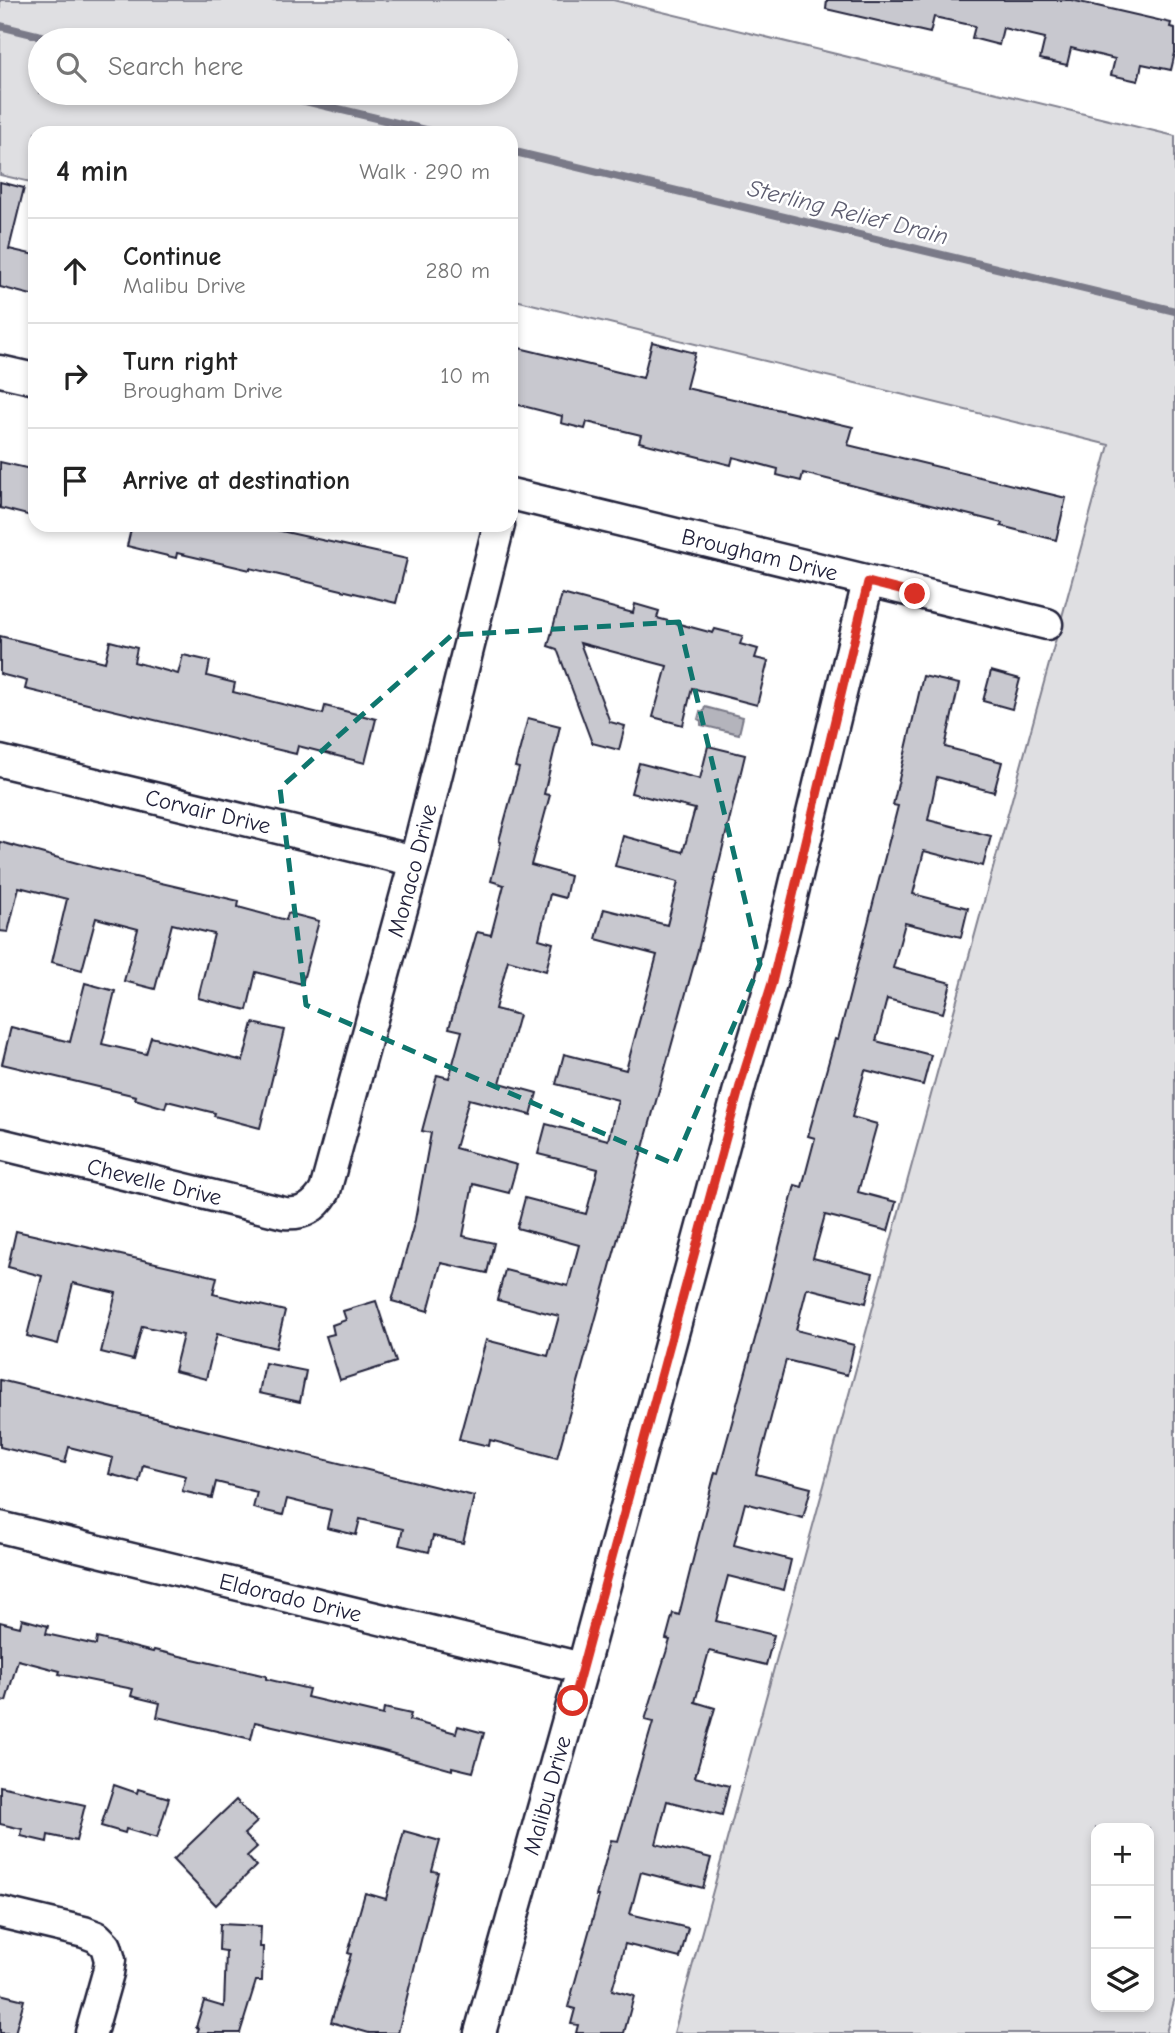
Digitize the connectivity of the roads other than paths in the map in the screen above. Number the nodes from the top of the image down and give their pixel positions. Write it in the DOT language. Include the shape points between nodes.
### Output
graph roads {
  1 [pos="0,371"];
  2 [pos="28,377"];
  3 [pos="518,496"];
  4 [pos="497,532"];
  5 [pos="868,582"];
  6 [pos="1047,624"];
  7 [pos="0,761"];
  8 [pos="415,861"];
  9 [pos="0,1144"];
  10 [pos="310,1209"];
  11 [pos="0,1527"];
  12 [pos="582,1668"];
  13 [pos="0,1912"];
  14 [pos="91,2033"];
  15 [pos="480,2033"];
  1 -- 2 [label="street"];
  3 -- 5 [label="street, Brougham Drive"];
  4 -- 8 [label="street, Monaco Drive"];
  5 -- 6 [label="street, Brougham Drive"];
  5 -- 12 [label="street, Malibu Drive" via="772,983"];
  7 -- 8 [label="street, Corvair Drive"];
  8 -- 10 [label="street, Monaco Drive" via="325,1191"];
  9 -- 10 [label="street, Chevelle Drive" via="285,1213"];
  11 -- 12 [label="street, Eldorado Drive"];
  12 -- 15 [label="street, Malibu Drive"];
  13 -- 14 [label="street" via="83,1932 106,1946 108,1973"];
}
